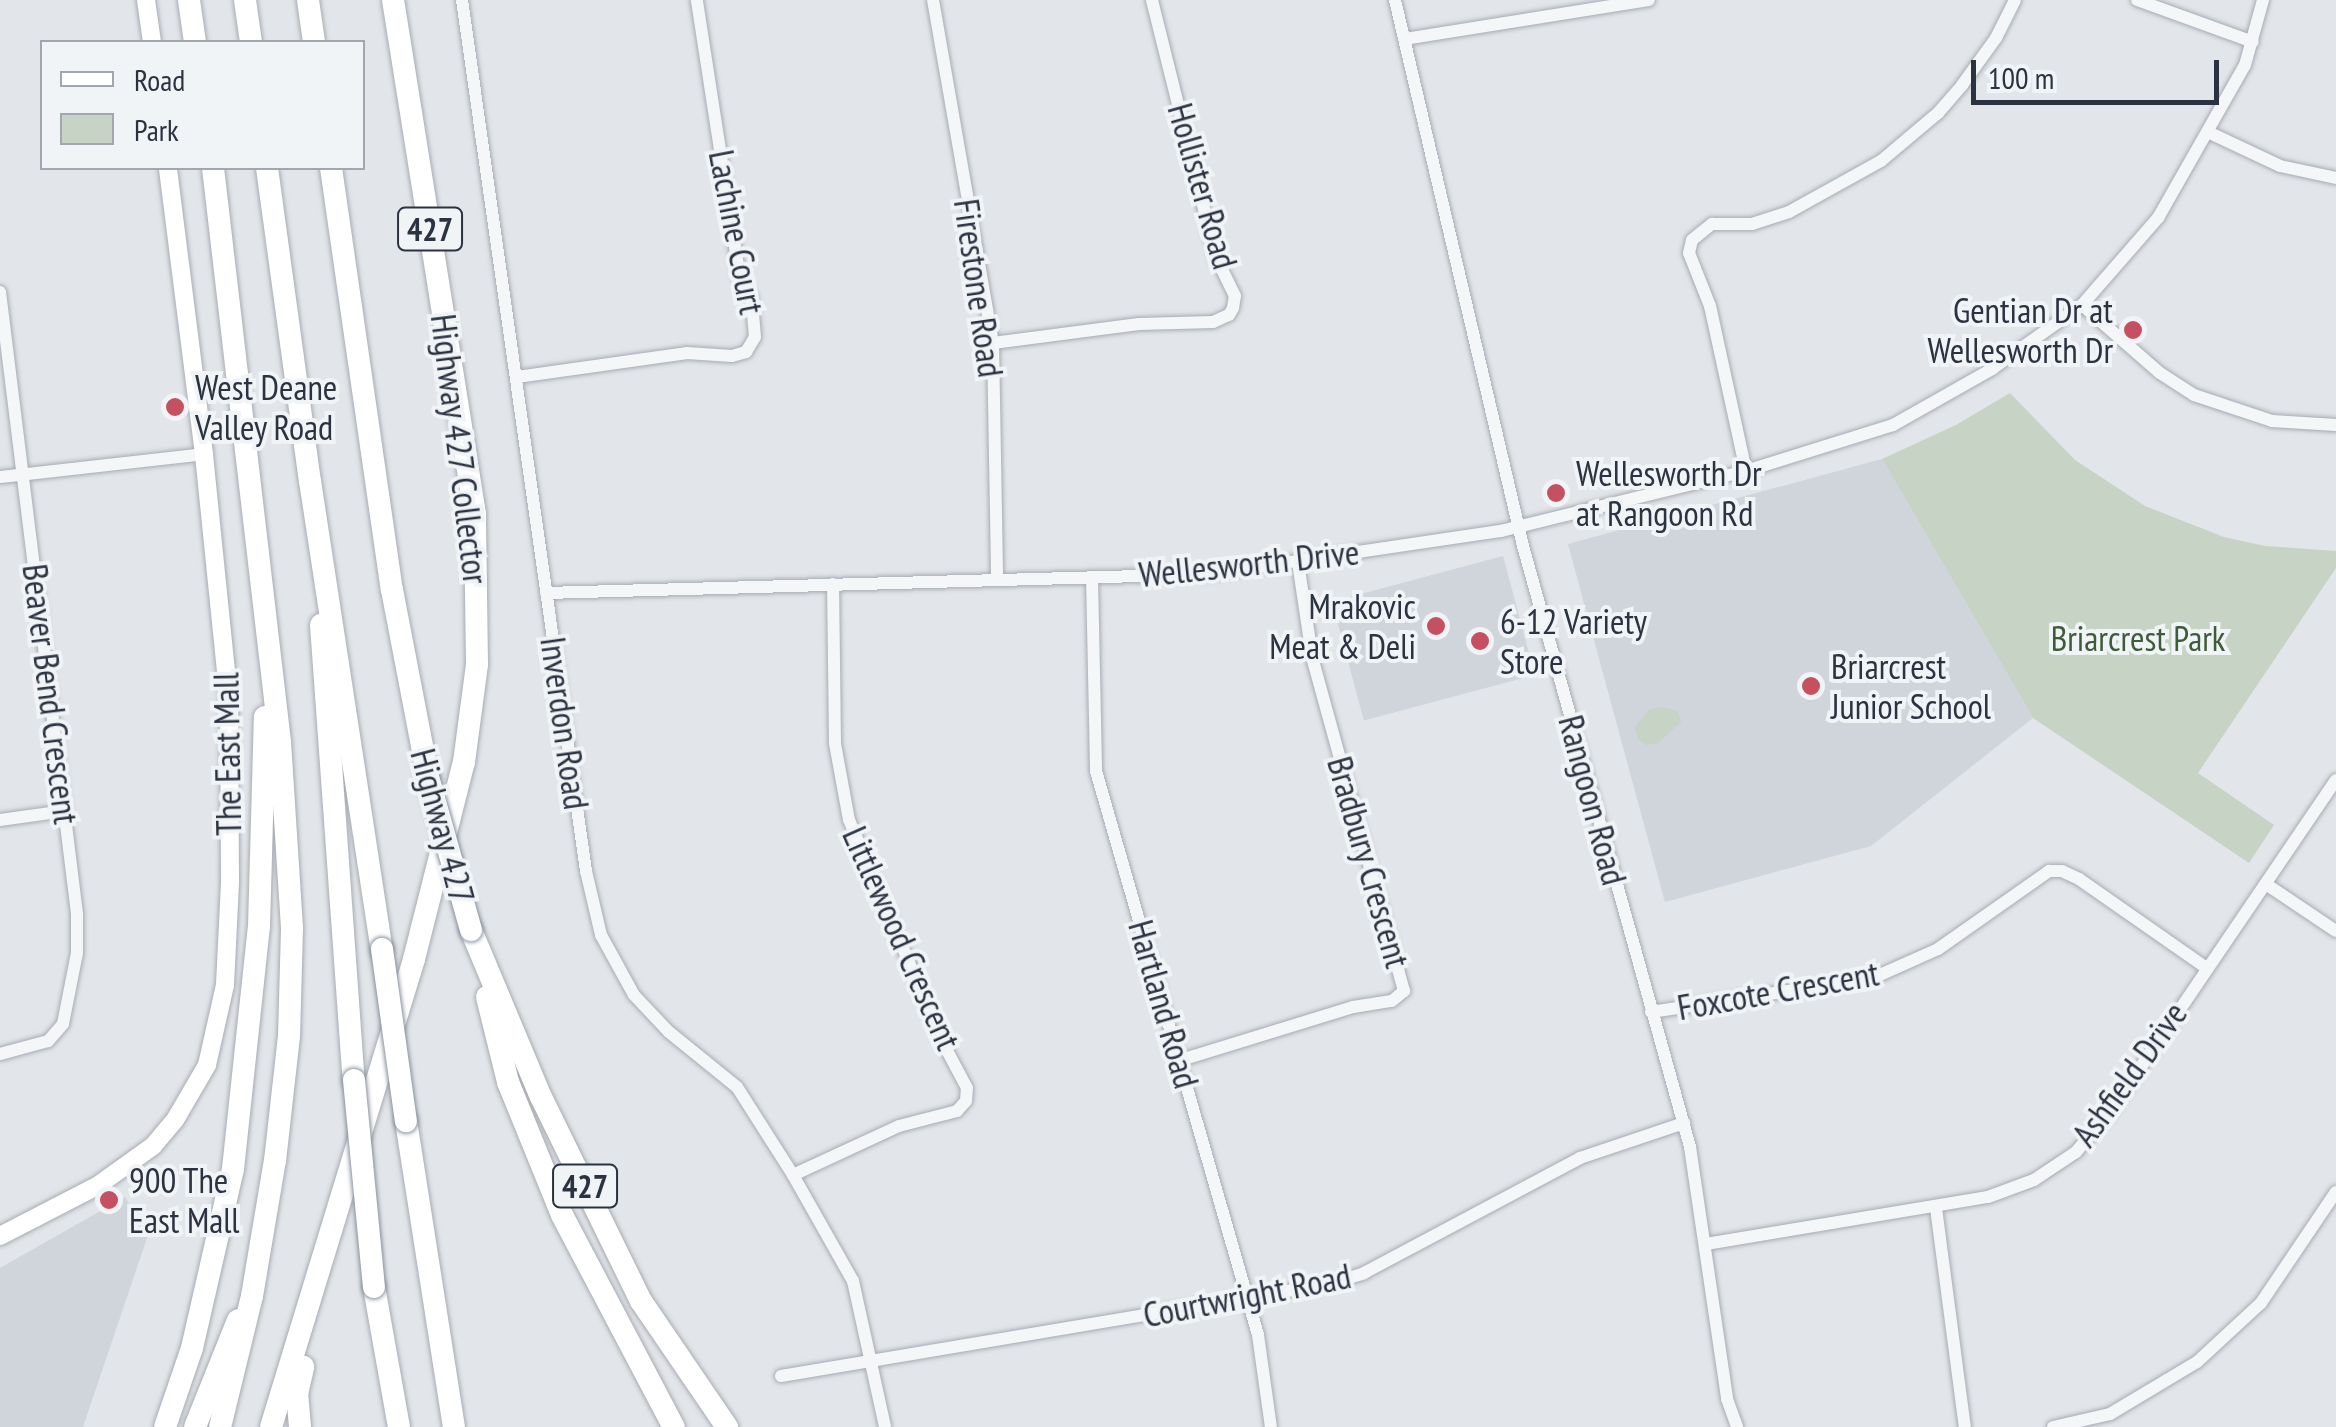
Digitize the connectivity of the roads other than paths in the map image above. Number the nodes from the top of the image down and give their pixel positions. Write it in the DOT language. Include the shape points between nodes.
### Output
graph roads {
  1 [pos="146,0"];
  2 [pos="189,0"];
  3 [pos="245,0"];
  4 [pos="308,0"];
  5 [pos="392,0"];
  6 [pos="462,0"];
  7 [pos="697,0"];
  8 [pos="933,0"];
  9 [pos="1152,0"];
  10 [pos="1395,0"];
  11 [pos="1649,0"];
  12 [pos="2015,0"];
  13 [pos="2137,0"];
  14 [pos="2263,0"];
  15 [pos="1405,39"];
  16 [pos="152,40"];
  17 [pos="195,40"];
  18 [pos="250,40"];
  19 [pos="314,40"];
  20 [pos="2253,42"];
  21 [pos="2210,133"];
  22 [pos="168,170"];
  23 [pos="214,170"];
  24 [pos="268,170"];
  25 [pos="331,170"];
  26 [pos="2336,178"];
  27 [pos="0,292"];
  28 [pos="2082,305"];
  29 [pos="993,343"];
  30 [pos="518,377"];
  31 [pos="2336,425"];
  32 [pos="204,454"];
  33 [pos="1746,471"];
  34 [pos="24,474"];
  35 [pos="0,476"];
  36 [pos="310,482"];
  37 [pos="1518,526"];
  38 [pos="1298,562"];
  39 [pos="261,569"];
  40 [pos="1092,577"];
  41 [pos="997,579"];
  42 [pos="833,584"];
  43 [pos="546,593"];
  44 [pos="2336,780"];
  45 [pos="66,811"];
  46 [pos="0,820"];
  47 [pos="2266,884"];
  48 [pos="471,930"];
  49 [pos="2336,931"];
  50 [pos="2205,968"];
  51 [pos="1651,1012"];
  52 [pos="0,1054"];
  53 [pos="1180,1060"];
  54 [pos="1684,1123"];
  55 [pos="794,1175"];
  56 [pos="2336,1192"];
  57 [pos="1936,1208"];
  58 [pos="0,1236"];
  59 [pos="330,1242"];
  60 [pos="1706,1244"];
  61 [pos="252,1296"];
  62 [pos="1246,1300"];
  63 [pos="872,1359"];
  64 [pos="781,1376"];
  65 [pos="165,1427"];
  66 [pos="195,1427"];
  67 [pos="220,1427"];
  68 [pos="271,1427"];
  69 [pos="300,1427"];
  70 [pos="399,1427"];
  71 [pos="454,1427"];
  72 [pos="674,1427"];
  73 [pos="727,1427"];
  74 [pos="885,1427"];
  75 [pos="1271,1427"];
  76 [pos="1737,1427"];
  77 [pos="1965,1427"];
  78 [pos="2053,1427"];
  1 -- 16 [label="main road"];
  2 -- 17 [label="highway"];
  3 -- 18 [label="highway"];
  4 -- 19 [label="highway"];
  5 -- 59 [label="highway, Highway 427 Collector / 427" via="472,486 479,630 470,731 440,861"];
  6 -- 30 [label="street, Inverdon Road"];
  7 -- 30 [label="street, Lachine Court" via="755,337 746,352 732,356 687,353"];
  8 -- 29 [label="street, Firestone Road"];
  9 -- 29 [label="street, Hollister Road" via="1216,257 1235,296 1232,308 1212,322"];
  10 -- 15 [label="street, Rangoon Road"];
  11 -- 15 [label="street"];
  12 -- 33 [label="street" via="1962,85 1881,161 1789,212 1752,224 1712,224 1692,240 1689,252 1710,306"];
  13 -- 20 [label="street"];
  14 -- 20 [label="street, Wellesworth Drive"];
  15 -- 37 [label="street, Rangoon Road"];
  20 -- 21 [label="street, Wellesworth Drive"];
  21 -- 26 [label="street" via="2280,166"];
  21 -- 28 [label="street, Wellesworth Drive" via="2158,218"];
  22 -- 32 [label="main road, The East Mall"];
  23 -- 39 [label="highway"];
  24 -- 36 [label="highway, Highway 427"];
  25 -- 48 [label="highway, Highway 427 / 427, bridge" via="392,590 428,777"];
  27 -- 34 [label="street, Beaver Bend Crescent"];
  28 -- 31 [label="street" via="2194,395 2272,421"];
  28 -- 33 [label="street, Wellesworth Drive" via="1992,369 1893,425"];
  29 -- 41 [label="street, Firestone Road"];
  30 -- 43 [label="street, Inverdon Road"];
  32 -- 34 [label="street"];
  32 -- 58 [label="main road, The East Mall" via="229,702 230,881 217,1034 188,1100 152,1146 97,1186"];
  33 -- 37 [label="street, Wellesworth Drive"];
  34 -- 35 [label="street"];
  34 -- 45 [label="street, Beaver Bend Crescent"];
  36 -- 70 [label="highway, bridge" via="354,1080 374,1288"];
  36 -- 71 [label="highway, Highway 427, bridge"];
  37 -- 38 [label="street, Wellesworth Drive"];
  37 -- 51 [label="street, Rangoon Road"];
  38 -- 40 [label="street, Wellesworth Drive" via="1209,574"];
  38 -- 53 [label="street, Bradbury Crescent" via="1308,638 1404,991 1392,1001"];
  39 -- 61 [label="highway" via="283,777 292,960 283,1100"];
  39 -- 65 [label="highway" via="264,820 249,1046 221,1230"];
  40 -- 41 [label="street, Wellesworth Drive"];
  40 -- 53 [label="street, Hartland Road" via="1096,771"];
  41 -- 42 [label="street, Wellesworth Drive"];
  42 -- 43 [label="street, Wellesworth Drive"];
  42 -- 55 [label="street, Littlewood Crescent" via="836,744 848,820 967,1088 957,1111 899,1126"];
  43 -- 55 [label="street, Inverdon Road" via="601,936 634,994 736,1087"];
  44 -- 47 [label="street, Ashfield Drive"];
  45 -- 46 [label="street"];
  45 -- 52 [label="street, Beaver Bend Crescent" via="77,914 70,1003 56,1035"];
  47 -- 49 [label="street"];
  47 -- 50 [label="street, Ashfield Drive"];
  48 -- 72 [label="highway" via="508,1082 555,1199"];
  48 -- 73 [label="highway, Highway 427 / 427" via="541,1097 641,1301"];
  50 -- 51 [label="street, Foxcote Crescent" via="2079,879 2049,872 1938,949 1873,978"];
  50 -- 57 [label="street, Ashfield Drive" via="2076,1152 2014,1189"];
  51 -- 54 [label="street, Rangoon Road"];
  53 -- 62 [label="street, Hartland Road"];
  54 -- 60 [label="street, Rangoon Road"];
  54 -- 62 [label="street, Courtwright Road" via="1580,1158 1364,1273"];
  55 -- 63 [label="street, Inverdon Road" via="853,1281"];
  56 -- 78 [label="street" via="2261,1302 2197,1362 2110,1414"];
  57 -- 60 [label="street, Ashfield Drive"];
  57 -- 77 [label="street"];
  59 -- 68 [label="highway, 427"];
  59 -- 69 [label="highway" via="297,1394"];
  60 -- 76 [label="street, Rangoon Road" via="1727,1398"];
  61 -- 66 [label="highway" via="229,1335"];
  61 -- 67 [label="highway"];
  62 -- 63 [label="street, Courtwright Road"];
  62 -- 75 [label="street, Hartland Road" via="1265,1364"];
  63 -- 64 [label="street, Courtwright Road"];
  63 -- 74 [label="street"];
}
